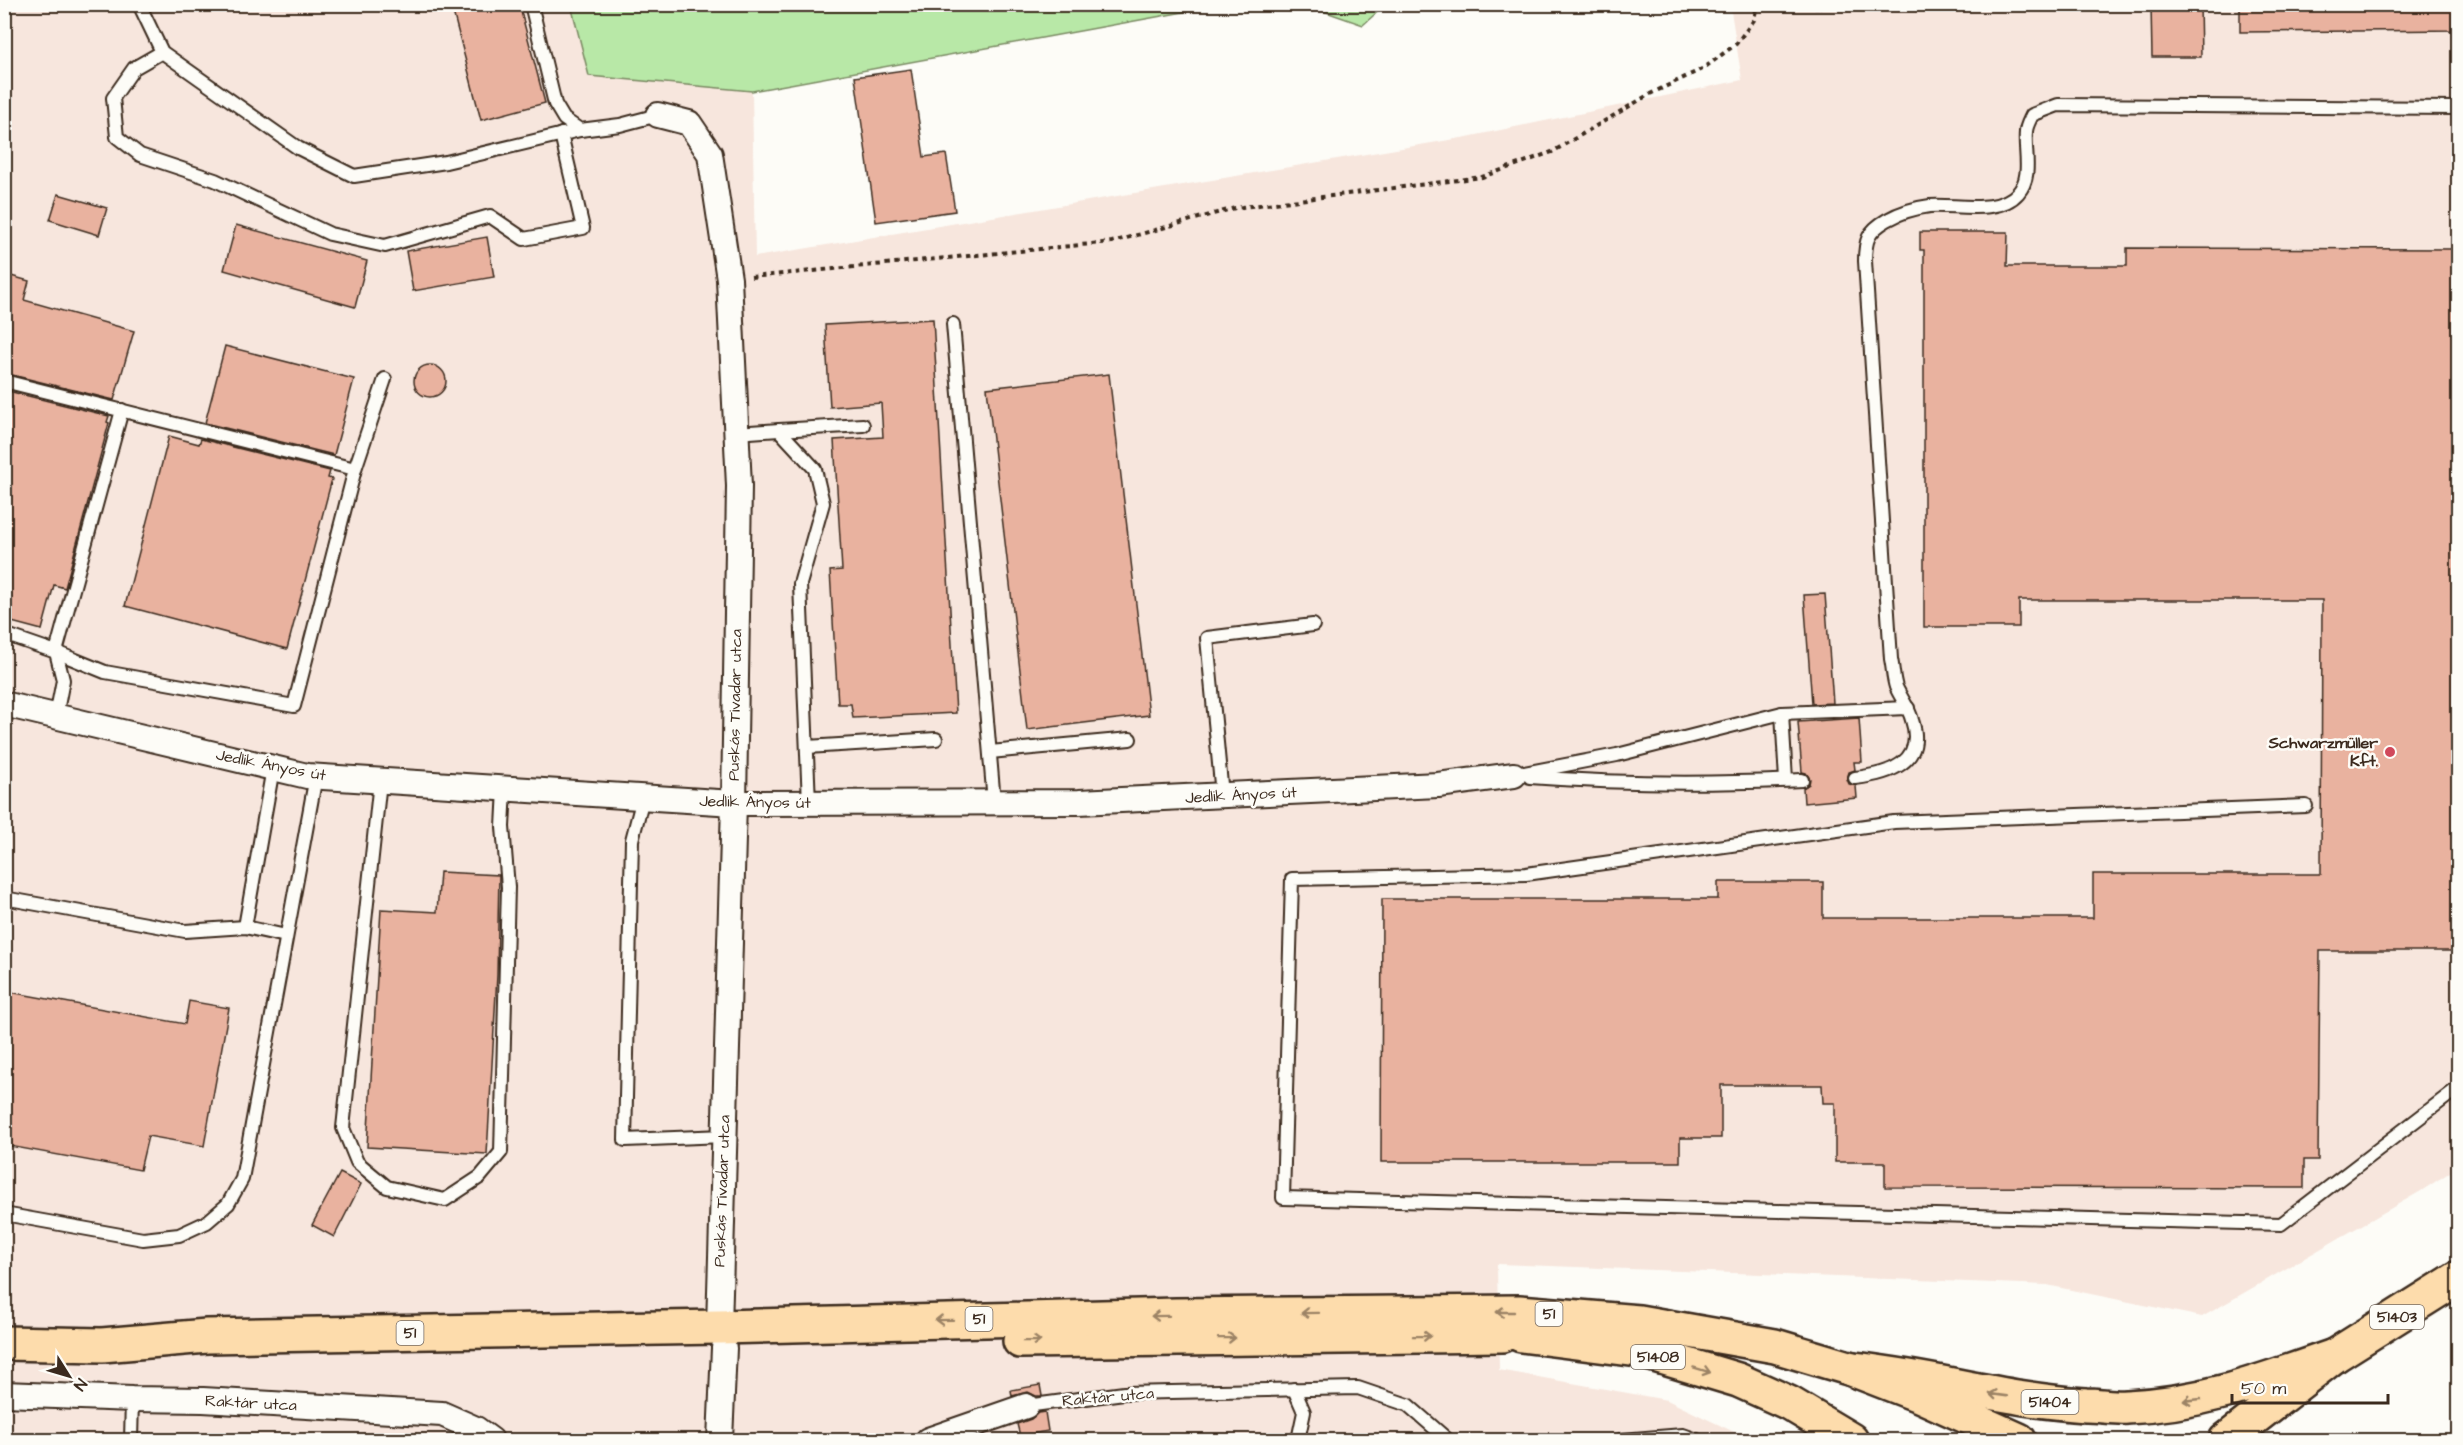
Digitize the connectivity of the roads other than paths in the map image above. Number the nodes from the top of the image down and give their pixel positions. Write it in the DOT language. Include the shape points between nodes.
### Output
graph roads {
  1 [pos="139,4"];
  2 [pos="531,4"];
  3 [pos="162,52"];
  4 [pos="2458,108"];
  5 [pos="658,115"];
  6 [pos="580,130"];
  7 [pos="561,134"];
  8 [pos="953,324"];
  9 [pos="385,379"];
  10 [pos="4,381"];
  11 [pos="122,410"];
  12 [pos="863,425"];
  13 [pos="779,430"];
  14 [pos="736,433"];
  15 [pos="356,470"];
  16 [pos="1313,625"];
  17 [pos="4,634"];
  18 [pos="56,652"];
  19 [pos="4,704"];
  20 [pos="1908,708"];
  21 [pos="1782,714"];
  22 [pos="56,716"];
  23 [pos="936,739"];
  24 [pos="1130,739"];
  25 [pos="807,747"];
  26 [pos="990,752"];
  27 [pos="273,768"];
  28 [pos="1514,775"];
  29 [pos="316,776"];
  30 [pos="1856,778"];
  31 [pos="1786,780"];
  32 [pos="1802,780"];
  33 [pos="380,781"];
  34 [pos="505,789"];
  35 [pos="1222,795"];
  36 [pos="643,798"];
  37 [pos="994,802"];
  38 [pos="734,803"];
  39 [pos="809,803"];
  40 [pos="2306,806"];
  41 [pos="4,898"];
  42 [pos="245,927"];
  43 [pos="286,936"];
  44 [pos="2458,1088"];
  45 [pos="724,1136"];
  46 [pos="4,1214"];
  47 [pos="2458,1278"];
  48 [pos="1521,1335"];
  49 [pos="722,1337"];
  50 [pos="4,1343"];
  51 [pos="2334,1356"];
  52 [pos="1852,1369"];
  53 [pos="1294,1389"];
  54 [pos="4,1394"];
  55 [pos="132,1399"];
  56 [pos="1026,1406"];
  57 [pos="131,1440"];
  58 [pos="491,1440"];
  59 [pos="720,1440"];
  60 [pos="928,1440"];
  61 [pos="1298,1440"];
  62 [pos="1448,1440"];
  63 [pos="1621,1440"];
  64 [pos="1697,1440"];
  65 [pos="1851,1440"];
  66 [pos="1982,1440"];
  67 [pos="2019,1440"];
  68 [pos="2226,1440"];
  1 -- 3 [label="lane"];
  2 -- 6 [label="lane" via="555,104 564,119"];
  3 -- 7 [label="lane" via="298,148 354,176 446,162"];
  3 -- 7 [label="lane" via="134,68 113,98 117,137 140,155 215,180 330,234 385,246 490,216 524,239 583,228"];
  4 -- 20 [label="lane" via="2058,105 2032,115 2026,129 2026,178 2010,201 1902,211 1879,225 1865,242 1864,261 1892,659 1896,687"];
  5 -- 6 [label="lane"];
  5 -- 14 [label="street, Puskás Tivadar utca" via="689,123 710,154 729,279"];
  6 -- 7 [label="lane"];
  8 -- 26 [label="lane"];
  9 -- 15 [label="lane"];
  10 -- 11 [label="lane"];
  11 -- 15 [label="lane"];
  11 -- 18 [label="lane"];
  12 -- 13 [label="lane"];
  13 -- 14 [label="lane"];
  13 -- 25 [label="lane" via="815,469 823,503 800,584"];
  14 -- 38 [label="street, Puskás Tivadar utca" via="739,486"];
  15 -- 18 [label="lane" via="294,706 105,672"];
  16 -- 35 [label="lane" via="1207,638"];
  17 -- 18 [label="lane"];
  18 -- 22 [label="lane" via="63,680"];
  19 -- 22 [label="street, Jedlik Ányos út"];
  20 -- 21 [label="lane"];
  20 -- 30 [label="lane" via="1916,738 1910,754 1900,767 1887,773"];
  21 -- 28 [label="lane" via="1617,755"];
  21 -- 31 [label="lane"];
  22 -- 27 [label="street, Jedlik Ányos út"];
  23 -- 25 [label="lane"];
  24 -- 26 [label="lane"];
  25 -- 39 [label="lane"];
  26 -- 37 [label="lane"];
  27 -- 29 [label="street, Jedlik Ányos út"];
  27 -- 42 [label="lane"];
  28 -- 31 [label="lane" via="1653,784"];
  28 -- 35 [label="street, Jedlik Ányos út" via="1438,785"];
  29 -- 33 [label="street, Jedlik Ányos út"];
  29 -- 43 [label="lane"];
  31 -- 32 [label="lane"];
  33 -- 34 [label="street, Jedlik Ányos út"];
  33 -- 34 [label="lane" via="344,1128 357,1162 387,1186 445,1200 480,1177 501,1152 508,887 503,827"];
  34 -- 36 [label="street, Jedlik Ányos út"];
  35 -- 37 [label="street, Jedlik Ányos út"];
  36 -- 38 [label="street, Jedlik Ányos út"];
  36 -- 45 [label="lane" via="632,840 625,1140"];
  37 -- 39 [label="street, Jedlik Ányos út"];
  38 -- 39 [label="street, Jedlik Ányos út"];
  38 -- 45 [label="street, Puskás Tivadar utca"];
  40 -- 44 [label="lane" via="1894,822 1526,874 1292,879 1283,1198 2281,1224"];
  41 -- 42 [label="lane" via="185,931"];
  42 -- 43 [label="lane"];
  43 -- 46 [label="lane" via="242,1179 228,1204 207,1222 179,1235 143,1239"];
  45 -- 49 [label="street, Puskás Tivadar utca"];
  47 -- 51 [label="main road, 51403"];
  49 -- 48 [label="main road, 51, one-way"];
  48 -- 65 [label="main road, 51408, one-way" via="1638,1350 1738,1380 1789,1403"];
  48 -- 66 [label="main road, 51" via="1629,1336 1766,1359 1914,1409"];
  49 -- 50 [label="main road, 51" via="207,1336 102,1345"];
  52 -- 49 [label="main road, 51, one-way" via="1775,1346 1707,1333 1519,1312 1164,1316"];
  49 -- 59 [label="street, Puskás Tivadar utca"];
  51 -- 52 [label="main road, 51404, one-way" via="2202,1399 2126,1407 2042,1401 1900,1374"];
  51 -- 68 [label="main road, 51403"];
  52 -- 67 [label="main road, 51"];
  53 -- 56 [label="lane, Raktár utca" via="1124,1393"];
  53 -- 61 [label="lane" via="1304,1412"];
  53 -- 62 [label="lane, Raktár utca" via="1368,1391 1408,1405"];
  54 -- 55 [label="street, Raktár utca"];
  55 -- 57 [label="lane"];
  55 -- 58 [label="street, Raktár utca" via="442,1414"];
  56 -- 60 [label="street, Raktár utca"];
  63 -- 64 [label="lane" via="1683,1435"];
}
